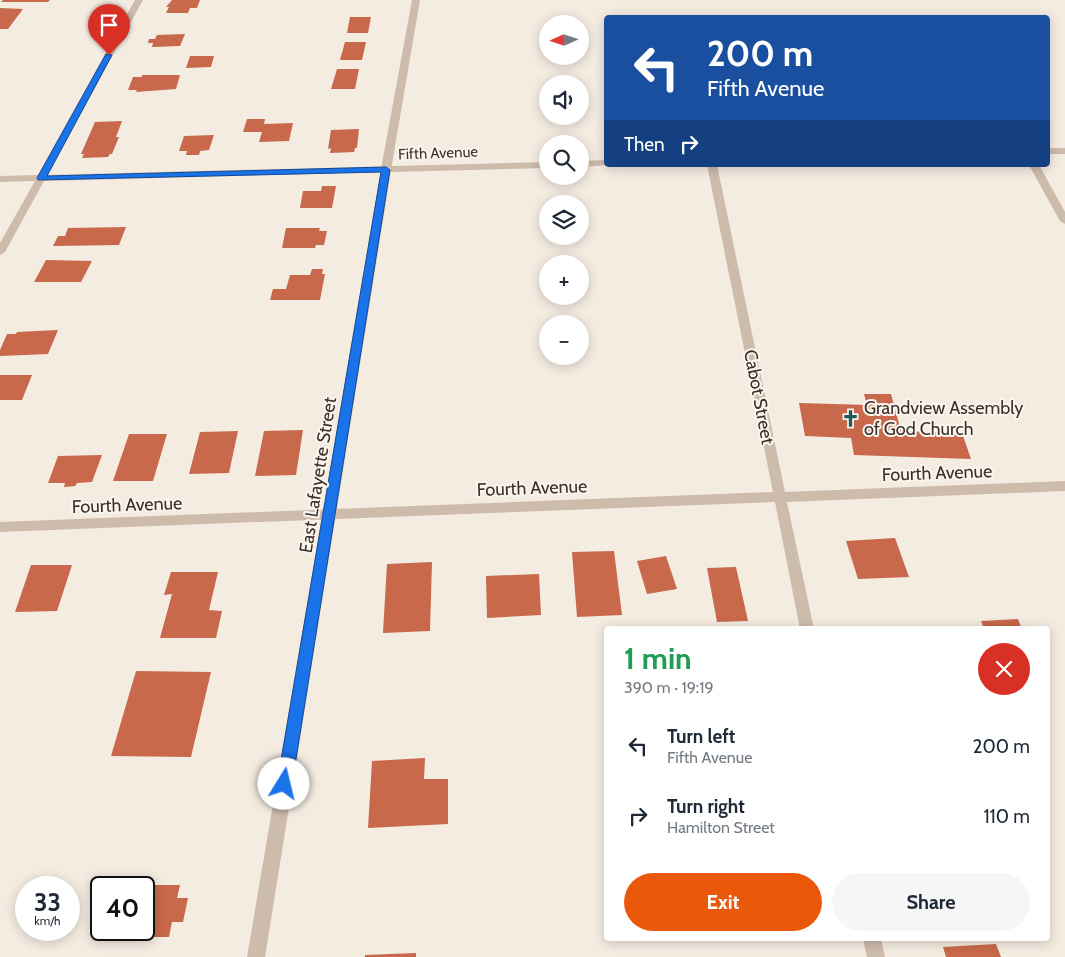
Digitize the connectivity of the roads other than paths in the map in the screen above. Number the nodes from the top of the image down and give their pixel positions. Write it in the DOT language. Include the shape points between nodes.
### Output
graph roads {
  1 [pos="139,0"];
  2 [pos="416,0"];
  3 [pos="1050,151"];
  4 [pos="1065,151"];
  5 [pos="589,164"];
  6 [pos="604,164"];
  7 [pos="539,165"];
  8 [pos="712,167"];
  9 [pos="1035,167"];
  10 [pos="386,170"];
  11 [pos="41,178"];
  12 [pos="0,179"];
  13 [pos="1065,221"];
  14 [pos="0,252"];
  15 [pos="1065,486"];
  16 [pos="780,496"];
  17 [pos="329,514"];
  18 [pos="0,528"];
  19 [pos="806,626"];
  20 [pos="872,941"];
  21 [pos="256,957"];
  22 [pos="876,957"];
  1 -- 11 [label="street"];
  2 -- 10 [label="street, East Lafayette Street"];
  3 -- 4 [label="street"];
  5 -- 6 [label="street"];
  7 -- 10 [label="street, Fifth Avenue"];
  8 -- 16 [label="street, Cabot Street"];
  9 -- 13 [label="street"];
  10 -- 11 [label="street, Fifth Avenue"];
  10 -- 17 [label="street, East Lafayette Street"];
  11 -- 12 [label="street, Fifth Avenue"];
  11 -- 14 [label="street"];
  15 -- 16 [label="street, Fourth Avenue"];
  16 -- 17 [label="street, Fourth Avenue"];
  16 -- 19 [label="street, Cabot Street"];
  17 -- 18 [label="street, Fourth Avenue"];
  17 -- 21 [label="street, East Lafayette Street"];
  20 -- 22 [label="street"];
}
